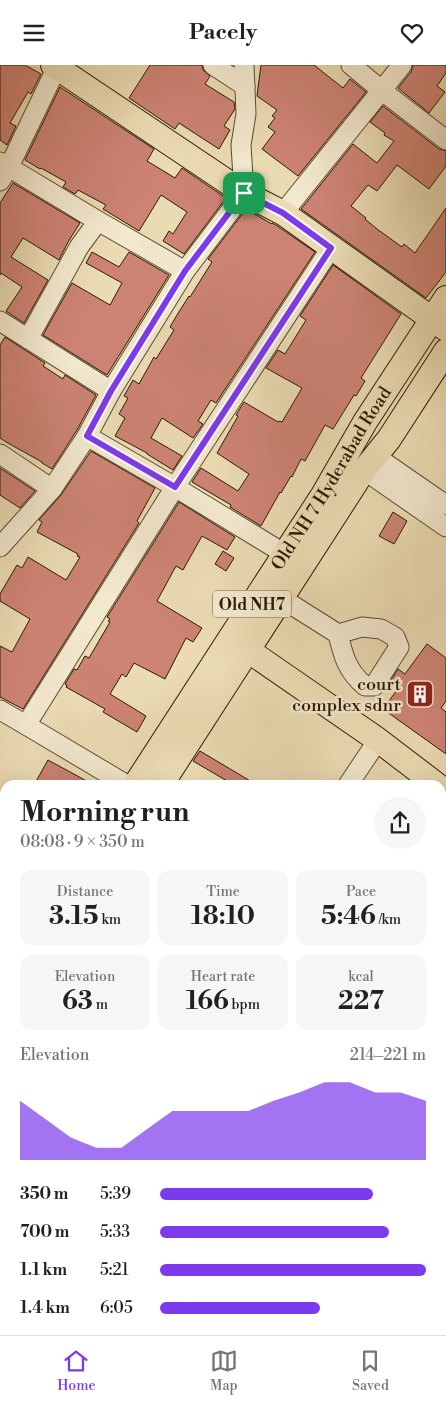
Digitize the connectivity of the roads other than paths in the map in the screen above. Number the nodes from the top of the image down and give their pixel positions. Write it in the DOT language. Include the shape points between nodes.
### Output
graph roads {
  1 [pos="213,65"];
  2 [pos="244,65"];
  3 [pos="351,65"];
  4 [pos="402,65"];
  5 [pos="55,66"];
  6 [pos="245,86"];
  7 [pos="382,91"];
  8 [pos="443,131"];
  9 [pos="3,170"];
  10 [pos="244,193"];
  11 [pos="283,213"];
  12 [pos="98,221"];
  13 [pos="331,248"];
  14 [pos="185,271"];
  15 [pos="446,298"];
  16 [pos="0,321"];
  17 [pos="439,324"];
  18 [pos="28,339"];
  19 [pos="446,351"];
  20 [pos="111,391"];
  21 [pos="87,436"];
  22 [pos="0,454"];
  23 [pos="370,463"];
  24 [pos="175,487"];
  25 [pos="52,489"];
  26 [pos="446,505"];
  27 [pos="446,527"];
  28 [pos="0,547"];
  29 [pos="285,554"];
  30 [pos="281,598"];
  31 [pos="338,634"];
  32 [pos="239,644"];
  33 [pos="0,709"];
  34 [pos="26,725"];
  35 [pos="378,740"];
  36 [pos="119,780"];
  37 [pos="139,780"];
  38 [pos="166,780"];
  39 [pos="351,780"];
  40 [pos="430,780"];
  1 -- 6 [label="street"];
  2 -- 6 [label="street"];
  3 -- 7 [label="street"];
  4 -- 7 [label="street"];
  5 -- 9 [label="street"];
  5 -- 10 [label="main road"];
  6 -- 10 [label="street" via="246,114 241,145"];
  7 -- 8 [label="street"];
  7 -- 11 [label="street"];
  9 -- 12 [label="street"];
  10 -- 11 [label="main road"];
  10 -- 14 [label="street"];
  11 -- 13 [label="main road"];
  12 -- 14 [label="street"];
  12 -- 18 [label="street" via="79,247"];
  13 -- 17 [label="main road"];
  13 -- 24 [label="street"];
  14 -- 20 [label="street"];
  15 -- 17 [label="main road, Old NH 7 Hyderabad Road / Old NH7"];
  16 -- 18 [label="street"];
  17 -- 29 [label="main road, Old NH 7 Hyderabad Road / Old NH7" via="365,422"];
  18 -- 20 [label="street"];
  19 -- 23 [label="main road, Old NH 7 Hyderabad Road / Old NH7"];
  20 -- 21 [label="street"];
  21 -- 24 [label="street"];
  21 -- 25 [label="street"];
  22 -- 25 [label="street"];
  23 -- 26 [label="street"];
  23 -- 27 [label="street"];
  23 -- 30 [label="main road, Old NH 7 Hyderabad Road / Old NH7"];
  24 -- 29 [label="street"];
  24 -- 34 [label="street"];
  25 -- 28 [label="street"];
  29 -- 32 [label="main road, Old NH 7 Hyderabad Road / Old NH7"];
  30 -- 31 [label="street"];
  30 -- 32 [label="main road, Old NH 7 Hyderabad Road / Old NH7"];
  32 -- 35 [label="main road"];
  32 -- 37 [label="main road, Old NH 7 Hyderabad Road / Old NH7"];
  32 -- 38 [label="main road, Old NH 7 Hyderabad Road / Old NH7"];
  33 -- 34 [label="street"];
  34 -- 36 [label="street"];
  35 -- 39 [label="street"];
  35 -- 40 [label="main road"];
}
